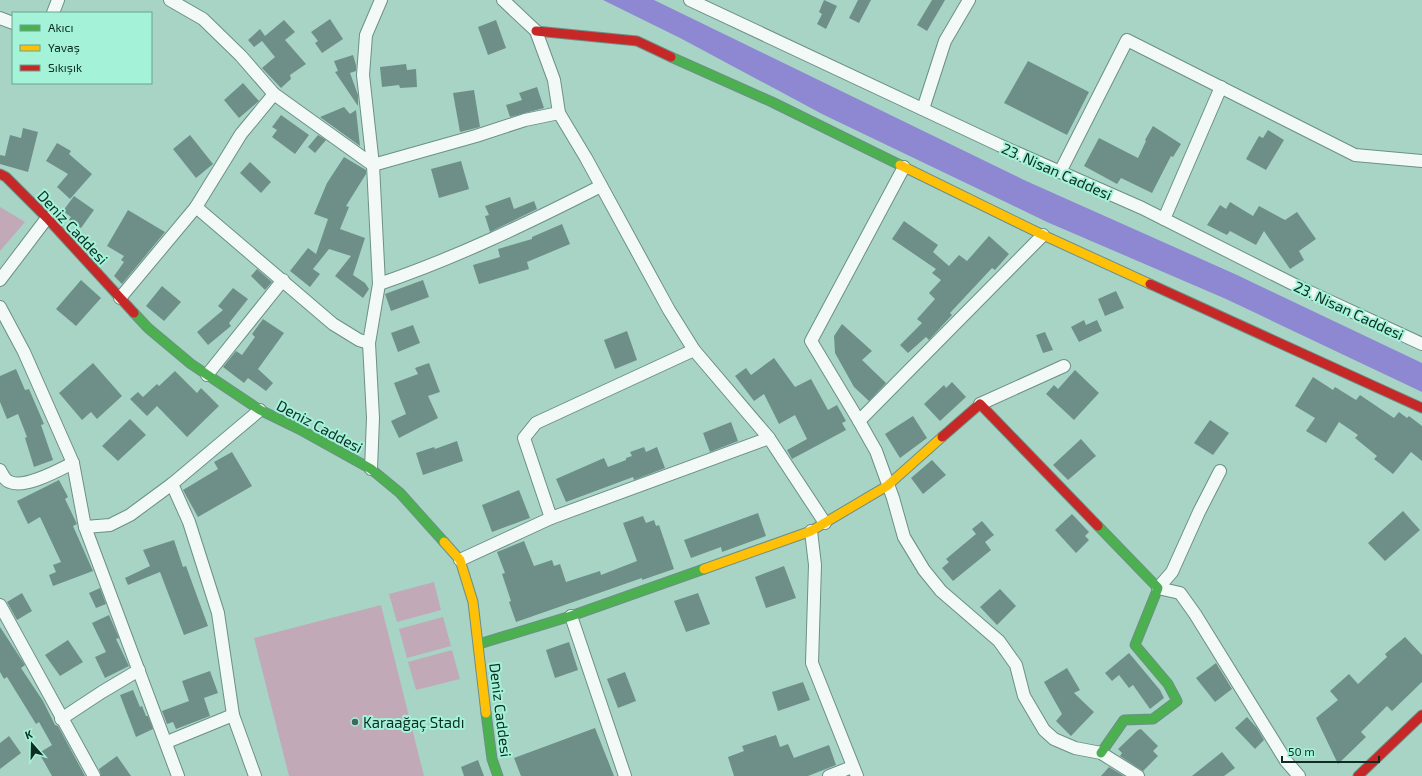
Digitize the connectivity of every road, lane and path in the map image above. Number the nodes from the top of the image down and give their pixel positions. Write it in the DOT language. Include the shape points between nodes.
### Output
graph roads {
  1 [pos="58,0"];
  2 [pos="170,0"];
  3 [pos="381,0"];
  4 [pos="503,0"];
  5 [pos="690,0"];
  6 [pos="969,0"];
  7 [pos="52,12"];
  8 [pos="0,18"];
  9 [pos="12,22"];
  10 [pos="536,31"];
  11 [pos="1221,87"];
  12 [pos="274,94"];
  13 [pos="922,109"];
  14 [pos="559,113"];
  15 [pos="1422,161"];
  16 [pos="373,165"];
  17 [pos="904,167"];
  18 [pos="1060,172"];
  19 [pos="0,174"];
  20 [pos="601,186"];
  21 [pos="196,207"];
  22 [pos="47,218"];
  23 [pos="1164,219"];
  24 [pos="1043,235"];
  25 [pos="0,280"];
  26 [pos="283,280"];
  27 [pos="378,284"];
  28 [pos="120,298"];
  29 [pos="0,307"];
  30 [pos="369,343"];
  31 [pos="1422,344"];
  32 [pos="694,350"];
  33 [pos="1064,366"];
  34 [pos="207,375"];
  35 [pos="980,404"];
  36 [pos="1422,408"];
  37 [pos="260,410"];
  38 [pos="859,421"];
  39 [pos="769,438"];
  40 [pos="73,463"];
  41 [pos="371,469"];
  42 [pos="0,470"];
  43 [pos="1220,471"];
  44 [pos="172,484"];
  45 [pos="887,486"];
  46 [pos="551,518"];
  47 [pos="826,523"];
  48 [pos="85,526"];
  49 [pos="811,531"];
  50 [pos="460,560"];
  51 [pos="1158,588"];
  52 [pos="0,605"];
  53 [pos="571,616"];
  54 [pos="479,644"];
  55 [pos="139,670"];
  56 [pos="233,715"];
  57 [pos="1422,716"];
  58 [pos="61,719"];
  59 [pos="166,742"];
  60 [pos="1101,753"];
  61 [pos="855,771"];
  62 [pos="94,776"];
  63 [pos="178,776"];
  64 [pos="255,776"];
  65 [pos="498,776"];
  66 [pos="625,776"];
  67 [pos="829,776"];
  68 [pos="1138,776"];
  69 [pos="1300,776"];
  70 [pos="1358,776"];
  1 -- 7 [label="street"];
  2 -- 12 [label="street" via="203,19 241,56"];
  3 -- 16 [label="street" via="366,35 363,75"];
  4 -- 10 [label="street"];
  5 -- 13 [label="street, 23. Nisan Caddesi"];
  6 -- 13 [label="street" via="945,41"];
  8 -- 9 [label="street"];
  10 -- 14 [label="street" via="554,80"];
  10 -- 17 [label="street" via="637,41 772,102"];
  11 -- 15 [label="street" via="1355,155"];
  11 -- 18 [label="street" via="1127,40"];
  11 -- 23 [label="street"];
  12 -- 16 [label="street"];
  12 -- 21 [label="street" via="241,134"];
  13 -- 18 [label="street, 23. Nisan Caddesi"];
  14 -- 16 [label="street" via="525,120"];
  14 -- 20 [label="street"];
  16 -- 27 [label="street"];
  17 -- 24 [label="street"];
  17 -- 38 [label="street" via="811,341"];
  18 -- 23 [label="street, 23. Nisan Caddesi"];
  19 -- 22 [label="street, Deniz Caddesi"];
  20 -- 27 [label="street" via="445,260"];
  20 -- 32 [label="street" via="669,310"];
  21 -- 26 [label="street"];
  21 -- 28 [label="street"];
  22 -- 25 [label="street"];
  22 -- 28 [label="street, Deniz Caddesi"];
  23 -- 31 [label="street, 23. Nisan Caddesi" via="1301,288"];
  24 -- 36 [label="street"];
  24 -- 38 [label="street"];
  26 -- 30 [label="street" via="333,324 359,340"];
  26 -- 34 [label="street"];
  27 -- 30 [label="street"];
  28 -- 34 [label="street, Deniz Caddesi" via="148,328"];
  29 -- 40 [label="street" via="24,352"];
  30 -- 41 [label="street" via="373,418"];
  32 -- 39 [label="street"];
  32 -- 46 [label="street" via="536,423 524,438"];
  33 -- 35 [label="street"];
  34 -- 37 [label="street, Deniz Caddesi"];
  35 -- 45 [label="street"];
  35 -- 51 [label="street"];
  37 -- 41 [label="street, Deniz Caddesi"];
  37 -- 44 [label="street"];
  38 -- 45 [label="street" via="876,451"];
  39 -- 46 [label="street"];
  39 -- 47 [label="street"];
  40 -- 42 [label="street" via="31,482 11,483"];
  40 -- 48 [label="street"];
  41 -- 50 [label="street, Deniz Caddesi" via="400,493"];
  43 -- 51 [label="street" via="1172,572"];
  44 -- 48 [label="street" via="130,515 110,525"];
  44 -- 56 [label="street" via="189,522 218,613"];
  45 -- 47 [label="street"];
  45 -- 60 [label="street" via="904,537 924,570 941,591 999,641 1016,666 1024,696 1044,730 1054,739 1075,748"];
  46 -- 50 [label="street"];
  47 -- 49 [label="street"];
  48 -- 55 [label="street"];
  49 -- 53 [label="street"];
  49 -- 61 [label="street" via="815,565 812,663"];
  50 -- 54 [label="street, Deniz Caddesi" via="473,602"];
  51 -- 60 [label="street" via="1135,645 1168,684 1177,701 1153,719 1124,720"];
  51 -- 69 [label="street" via="1180,593 1286,761"];
  52 -- 58 [label="street" via="38,671"];
  53 -- 54 [label="street"];
  53 -- 66 [label="street"];
  54 -- 65 [label="street, Deniz Caddesi" via="492,759"];
  55 -- 58 [label="street"];
  55 -- 59 [label="street"];
  56 -- 59 [label="street"];
  56 -- 64 [label="street"];
  57 -- 70 [label="street"];
  58 -- 62 [label="street"];
  59 -- 63 [label="street"];
  60 -- 68 [label="street"];
  61 -- 67 [label="street"];
}
